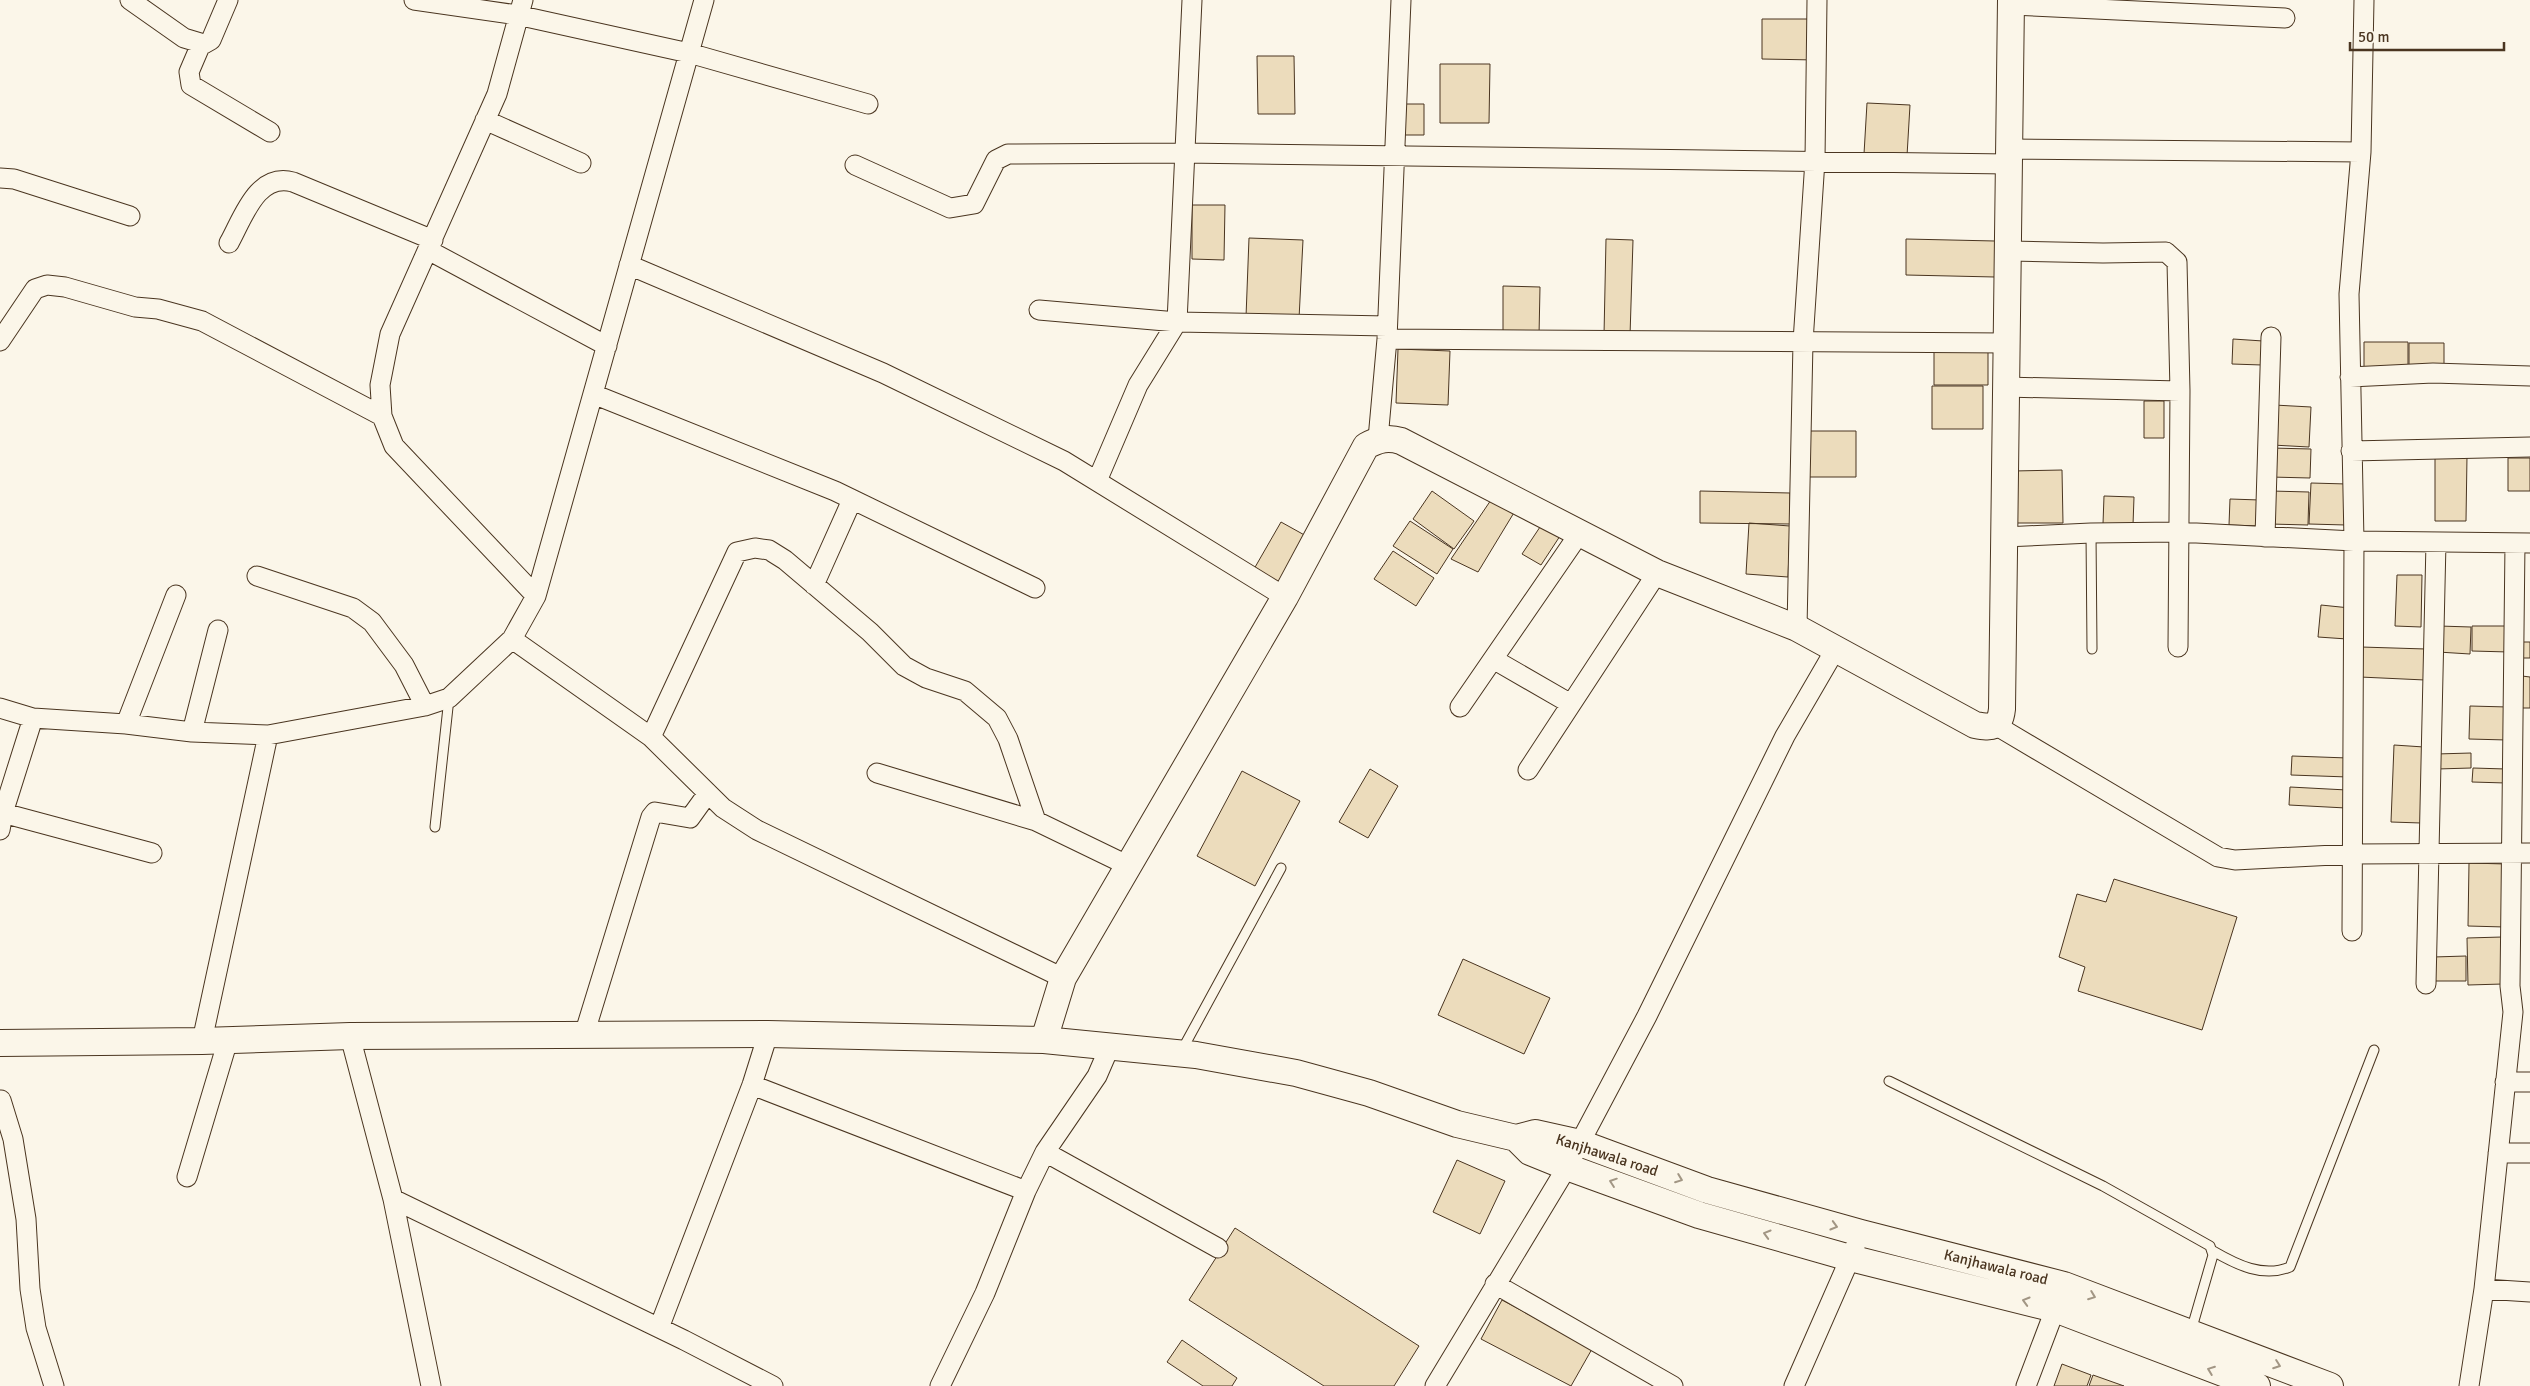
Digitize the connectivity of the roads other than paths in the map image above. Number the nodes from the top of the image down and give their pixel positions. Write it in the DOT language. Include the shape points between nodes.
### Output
graph roads {
  1 [pos="130,0"];
  2 [pos="228,0"];
  3 [pos="414,0"];
  4 [pos="704,0"];
  5 [pos="1192,0"];
  6 [pos="1401,0"];
  7 [pos="1817,0"];
  8 [pos="2364,0"];
  9 [pos="2011,2"];
  10 [pos="520,8"];
  11 [pos="2285,18"];
  12 [pos="201,44"];
  13 [pos="689,53"];
  14 [pos="868,104"];
  15 [pos="485,120"];
  16 [pos="270,132"];
  17 [pos="2361,152"];
  18 [pos="1184,154"];
  19 [pos="1394,156"];
  20 [pos="2009,156"];
  21 [pos="1815,160"];
  22 [pos="581,163"];
  23 [pos="855,165"];
  24 [pos="0,178"];
  25 [pos="130,216"];
  26 [pos="229,242"];
  27 [pos="430,245"];
  28 [pos="2010,251"];
  29 [pos="629,265"];
  30 [pos="1039,310"];
  31 [pos="1177,322"];
  32 [pos="1387,332"];
  33 [pos="2271,337"];
  34 [pos="0,342"];
  35 [pos="1803,342"];
  36 [pos="2006,343"];
  37 [pos="606,346"];
  38 [pos="2530,376"];
  39 [pos="2350,377"];
  40 [pos="2005,387"];
  41 [pos="2180,392"];
  42 [pos="593,394"];
  43 [pos="382,416"];
  44 [pos="1378,440"];
  45 [pos="2530,447"];
  46 [pos="2351,451"];
  47 [pos="1097,481"];
  48 [pos="852,500"];
  49 [pos="2177,532"];
  50 [pos="2091,533"];
  51 [pos="1579,534"];
  52 [pos="2004,537"];
  53 [pos="2265,537"];
  54 [pos="2354,541"];
  55 [pos="2436,542"];
  56 [pos="2522,543"];
  57 [pos="1657,573"];
  58 [pos="257,576"];
  59 [pos="814,585"];
  60 [pos="1035,588"];
  61 [pos="176,594"];
  62 [pos="536,596"];
  63 [pos="1284,596"];
  64 [pos="1797,628"];
  65 [pos="218,630"];
  66 [pos="512,639"];
  67 [pos="2178,647"];
  68 [pos="2092,649"];
  69 [pos="1836,650"];
  70 [pos="1493,659"];
  71 [pos="449,698"];
  72 [pos="1571,704"];
  73 [pos="425,706"];
  74 [pos="1460,707"];
  75 [pos="0,708"];
  76 [pos="32,718"];
  77 [pos="126,724"];
  78 [pos="1997,726"];
  79 [pos="192,732"];
  80 [pos="268,735"];
  81 [pos="651,737"];
  82 [pos="1528,770"];
  83 [pos="877,773"];
  84 [pos="708,794"];
  85 [pos="1036,821"];
  86 [pos="1,822"];
  87 [pos="435,827"];
  88 [pos="152,853"];
  89 [pos="2511,853"];
  90 [pos="2530,853"];
  91 [pos="2354,854"];
  92 [pos="2429,854"];
  93 [pos="1129,866"];
  94 [pos="1281,868"];
  95 [pos="2352,931"];
  96 [pos="1063,978"];
  97 [pos="2426,984"];
  98 [pos="2521,1012"];
  99 [pos="584,1034"];
  100 [pos="768,1034"];
  101 [pos="350,1036"];
  102 [pos="215,1040"];
  103 [pos="1044,1040"];
  104 [pos="0,1043"];
  105 [pos="1110,1046"];
  106 [pos="2374,1050"];
  107 [pos="1181,1053"];
  108 [pos="1889,1081"];
  109 [pos="2505,1082"];
  110 [pos="2530,1082"];
  111 [pos="752,1085"];
  112 [pos="0,1099"];
  113 [pos="1516,1138"];
  114 [pos="1580,1143"];
  115 [pos="1045,1152"];
  116 [pos="2498,1153"];
  117 [pos="2530,1153"];
  118 [pos="1567,1167"];
  119 [pos="187,1177"];
  120 [pos="1026,1191"];
  121 [pos="393,1200"];
  122 [pos="1861,1234"];
  123 [pos="1218,1248"];
  124 [pos="2213,1251"];
  125 [pos="1850,1258"];
  126 [pos="1495,1284"];
  127 [pos="2064,1285"];
  128 [pos="2484,1289"];
  129 [pos="2530,1292"];
  130 [pos="2055,1309"];
  131 [pos="659,1328"];
  132 [pos="2191,1334"];
  133 [pos="2248,1356"];
  134 [pos="2244,1384"];
  135 [pos="54,1386"];
  136 [pos="431,1386"];
  137 [pos="773,1386"];
  138 [pos="940,1386"];
  139 [pos="1435,1386"];
  140 [pos="1673,1386"];
  141 [pos="1794,1386"];
  142 [pos="2026,1386"];
  143 [pos="2330,1386"];
  144 [pos="2469,1386"];
  1 -- 12 [label="street" via="184,38"];
  2 -- 12 [label="street" via="211,40"];
  3 -- 10 [label="street"];
  4 -- 13 [label="street"];
  5 -- 18 [label="street"];
  6 -- 19 [label="street"];
  7 -- 21 [label="street"];
  8 -- 17 [label="street"];
  9 -- 11 [label="street"];
  9 -- 20 [label="main road"];
  10 -- 13 [label="street"];
  10 -- 15 [label="street" via="496,94"];
  12 -- 16 [label="street" via="189,72 190,86"];
  13 -- 14 [label="street"];
  13 -- 29 [label="street"];
  15 -- 22 [label="street"];
  15 -- 27 [label="street"];
  17 -- 20 [label="street"];
  17 -- 39 [label="street" via="2350,294"];
  18 -- 19 [label="street"];
  18 -- 23 [label="street" via="1008,154 996,160 974,204 950,208"];
  18 -- 31 [label="street"];
  19 -- 21 [label="street"];
  19 -- 32 [label="street"];
  20 -- 21 [label="street"];
  20 -- 28 [label="main road"];
  21 -- 35 [label="street"];
  24 -- 25 [label="street" via="14,179"];
  26 -- 27 [label="street" via="256,193 277,181 293,182"];
  27 -- 37 [label="street"];
  27 -- 43 [label="street" via="390,334 380,385"];
  28 -- 36 [label="main road"];
  28 -- 41 [label="street" via="2166,252 2172,255 2176,262"];
  29 -- 37 [label="street"];
  29 -- 47 [label="street" via="884,374 1064,460"];
  30 -- 31 [label="street"];
  31 -- 32 [label="street"];
  31 -- 47 [label="street" via="1138,385"];
  32 -- 35 [label="street"];
  32 -- 44 [label="street"];
  33 -- 53 [label="street"];
  34 -- 43 [label="street" via="35,289 47,285 65,287 135,307 158,309 202,321"];
  35 -- 36 [label="street"];
  35 -- 64 [label="street"];
  36 -- 40 [label="main road"];
  37 -- 42 [label="street"];
  38 -- 39 [label="street" via="2433,374"];
  39 -- 46 [label="street"];
  40 -- 41 [label="street"];
  40 -- 52 [label="main road"];
  41 -- 49 [label="street"];
  42 -- 48 [label="street"];
  42 -- 62 [label="street"];
  43 -- 62 [label="street" via="394,446"];
  44 -- 51 [label="main road" via="1401,442"];
  44 -- 63 [label="main road" via="1366,446"];
  45 -- 46 [label="street"];
  46 -- 54 [label="street"];
  47 -- 63 [label="street"];
  48 -- 59 [label="street"];
  48 -- 60 [label="street"];
  49 -- 50 [label="street"];
  49 -- 53 [label="street"];
  49 -- 67 [label="street"];
  50 -- 52 [label="street"];
  50 -- 68 [label="lane"];
  51 -- 57 [label="main road"];
  51 -- 70 [label="street"];
  52 -- 78 [label="main road" via="2002,710"];
  53 -- 54 [label="street"];
  54 -- 55 [label="street"];
  54 -- 91 [label="street"];
  55 -- 56 [label="street"];
  55 -- 92 [label="street"];
  56 -- 89 [label="street"];
  57 -- 64 [label="main road"];
  57 -- 72 [label="street"];
  58 -- 73 [label="street" via="353,608 372,622 404,665"];
  59 -- 81 [label="street" via="769,550 755,548 737,552"];
  59 -- 85 [label="street" via="870,632 904,666 926,678 965,691 997,718 1008,739"];
  61 -- 77 [label="street"];
  62 -- 66 [label="street"];
  63 -- 93 [label="main road"];
  64 -- 69 [label="main road"];
  65 -- 79 [label="street"];
  66 -- 71 [label="street"];
  66 -- 81 [label="street"];
  69 -- 78 [label="main road" via="1975,725"];
  69 -- 114 [label="street" via="1785,736 1647,1016"];
  70 -- 72 [label="street"];
  70 -- 74 [label="street"];
  71 -- 73 [label="street"];
  71 -- 87 [label="lane"];
  72 -- 82 [label="street"];
  73 -- 80 [label="street"];
  75 -- 76 [label="street"];
  76 -- 77 [label="street"];
  76 -- 86 [label="street"];
  77 -- 79 [label="street"];
  78 -- 91 [label="street" via="2218,857 2235,860"];
  79 -- 80 [label="street"];
  80 -- 102 [label="street"];
  81 -- 84 [label="street"];
  83 -- 85 [label="street"];
  84 -- 96 [label="street" via="722,808 757,830"];
  84 -- 99 [label="street" via="690,818 662,812 655,812 651,817"];
  85 -- 93 [label="street"];
  86 -- 88 [label="street"];
  89 -- 90 [label="street"];
  89 -- 92 [label="street"];
  89 -- 98 [label="street" via="2510,986"];
  91 -- 92 [label="street"];
  91 -- 95 [label="street"];
  92 -- 97 [label="street"];
  93 -- 96 [label="main road"];
  94 -- 107 [label="lane"];
  96 -- 103 [label="main road"];
  98 -- 109 [label="street"];
  99 -- 100 [label="main road"];
  99 -- 101 [label="main road"];
  100 -- 103 [label="main road"];
  100 -- 111 [label="street"];
  101 -- 102 [label="main road"];
  101 -- 121 [label="street"];
  102 -- 104 [label="main road"];
  102 -- 119 [label="street"];
  103 -- 105 [label="main road"];
  105 -- 107 [label="main road"];
  105 -- 115 [label="street" via="1097,1076"];
  106 -- 124 [label="lane" via="2290,1267 2278,1272 2264,1272 2234,1263"];
  107 -- 113 [label="main road" via="1296,1073 1369,1093 1457,1124"];
  108 -- 124 [label="lane" via="2103,1186 2210,1246"];
  109 -- 110 [label="street"];
  109 -- 116 [label="street"];
  111 -- 120 [label="street"];
  111 -- 131 [label="street"];
  112 -- 135 [label="street" via="13,1139 26,1219 36,1328"];
  113 -- 114 [label="main road, Kanjhawala road" via="1535,1133"];
  113 -- 118 [label="main road, Kanjhawala road" via="1530,1152"];
  114 -- 118 [label="street"];
  114 -- 122 [label="main road, Kanjhawala road, one-way" via="1708,1190"];
  115 -- 120 [label="street"];
  115 -- 123 [label="street"];
  116 -- 117 [label="street"];
  116 -- 128 [label="street"];
  125 -- 118 [label="main road, Kanjhawala road, one-way" via="1699,1215"];
  118 -- 126 [label="street"];
  120 -- 138 [label="street" via="984,1293"];
  121 -- 131 [label="street"];
  121 -- 136 [label="street"];
  122 -- 125 [label="street"];
  122 -- 127 [label="main road, Kanjhawala road"];
  124 -- 132 [label="lane"];
  130 -- 125 [label="main road, Kanjhawala road, one-way"];
  125 -- 141 [label="street"];
  126 -- 139 [label="street"];
  126 -- 140 [label="street"];
  127 -- 130 [label="street"];
  127 -- 132 [label="main road, Kanjhawala road, one-way"];
  128 -- 129 [label="street"];
  128 -- 144 [label="street"];
  134 -- 130 [label="main road, Kanjhawala road, one-way"];
  130 -- 142 [label="street"];
  131 -- 137 [label="street"];
  132 -- 133 [label="main road, Kanjhawala road"];
  133 -- 134 [label="street"];
  133 -- 143 [label="main road, Kanjhawala road, one-way"];
}
